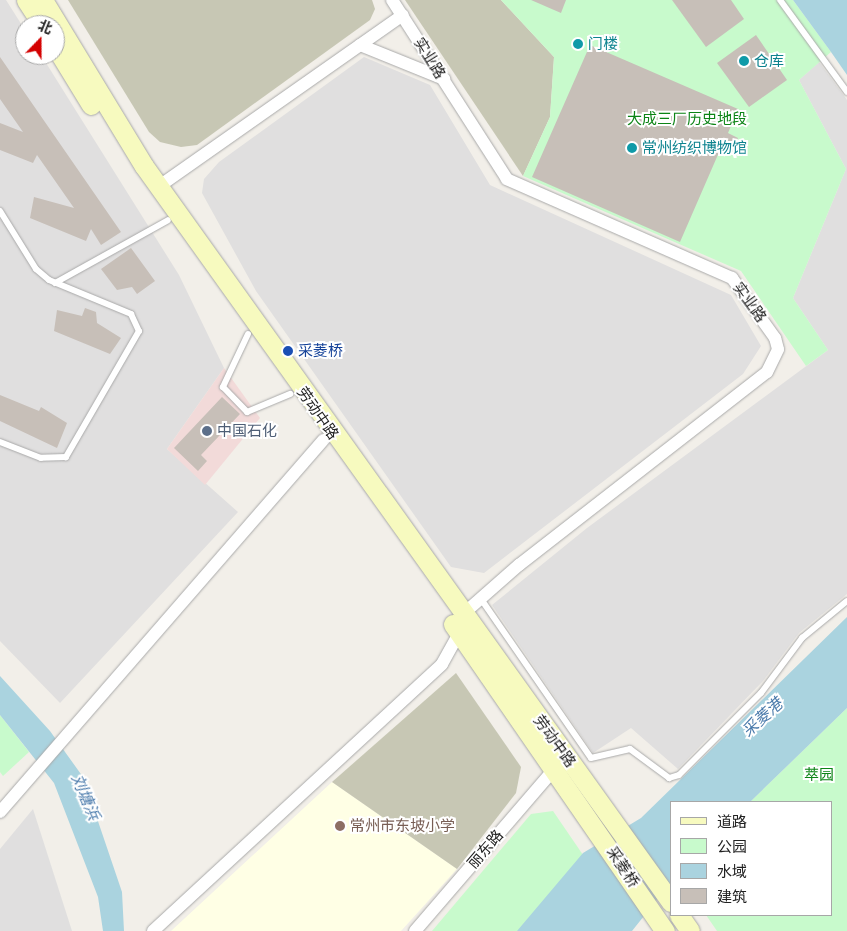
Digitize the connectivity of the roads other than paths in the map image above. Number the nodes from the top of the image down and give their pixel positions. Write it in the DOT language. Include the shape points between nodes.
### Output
graph roads {
  1 [pos="26,0"];
  2 [pos="43,0"];
  3 [pos="392,0"];
  4 [pos="780,0"];
  5 [pos="36,15"];
  6 [pos="403,15"];
  7 [pos="360,45"];
  8 [pos="65,61"];
  9 [pos="444,79"];
  10 [pos="847,92"];
  11 [pos="158,187"];
  12 [pos="0,211"];
  13 [pos="168,220"];
  14 [pos="55,283"];
  15 [pos="248,334"];
  16 [pos="290,394"];
  17 [pos="323,440"];
  18 [pos="0,442"];
  19 [pos="481,599"];
  20 [pos="847,600"];
  21 [pos="461,624"];
  22 [pos="555,768"];
  23 [pos="0,812"];
  24 [pos="601,818"];
  25 [pos="670,902"];
  26 [pos="680,916"];
  27 [pos="153,931"];
  28 [pos="415,931"];
  29 [pos="665,931"];
  30 [pos="690,931"];
  1 -- 5 [label="main road"];
  2 -- 11 [label="main road, 劳动中路"];
  3 -- 6 [label="street, 实业路"];
  4 -- 10 [label="lane"];
  6 -- 7 [label="street"];
  6 -- 9 [label="street, 实业路"];
  7 -- 9 [label="street"];
  7 -- 11 [label="street"];
  8 -- 13 [label="main road, 劳动中路"];
  9 -- 19 [label="street, 实业路" via="507,179 732,278 776,338 778,349 767,372"];
  11 -- 21 [label="main road, 劳动中路"];
  12 -- 14 [label="lane" via="36,268"];
  13 -- 14 [label="lane"];
  13 -- 15 [label="main road, 劳动中路"];
  14 -- 18 [label="lane" via="131,314 139,331 66,457 41,458"];
  15 -- 16 [label="main road, 劳动中路"];
  15 -- 16 [label="lane" via="222,387 247,412"];
  16 -- 17 [label="main road, 劳动中路"];
  17 -- 21 [label="main road, 劳动中路"];
  17 -- 23 [label="street"];
  19 -- 20 [label="lane" via="591,758 630,749 669,778 679,775 761,693 802,638"];
  19 -- 21 [label="street, 实业路"];
  21 -- 22 [label="main road, 劳动中路"];
  21 -- 24 [label="main road, 劳动中路"];
  21 -- 27 [label="street" via="442,664 229,856"];
  22 -- 24 [label="main road, 劳动中路"];
  22 -- 28 [label="street, 丽东路"];
  24 -- 25 [label="main road, 采菱桥"];
  24 -- 29 [label="main road, 采菱桥"];
  26 -- 30 [label="main road, 采菱桥"];
}
